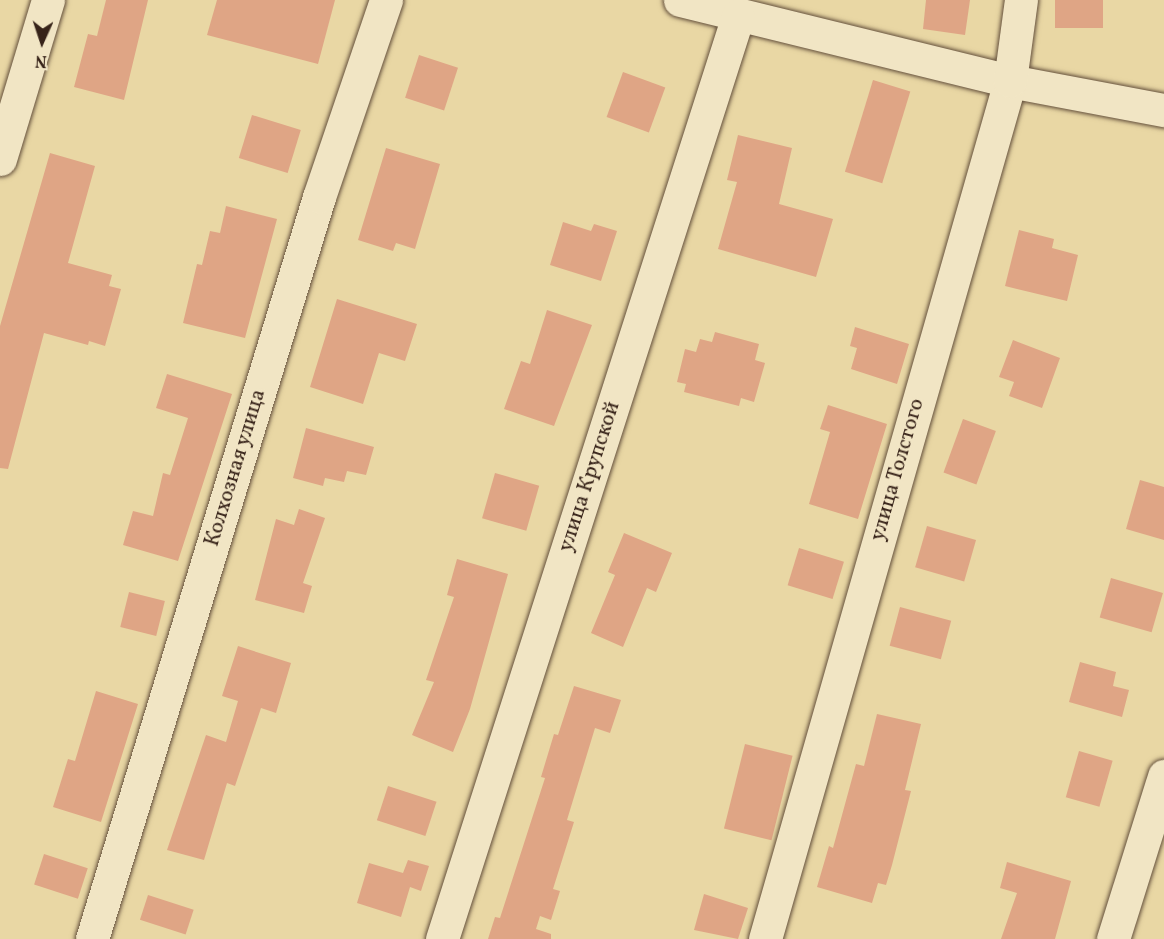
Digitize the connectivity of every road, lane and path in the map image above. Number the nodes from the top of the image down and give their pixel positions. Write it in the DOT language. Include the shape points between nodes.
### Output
graph roads {
  1 [pos="48,0"];
  2 [pos="386,0"];
  3 [pos="1021,0"];
  4 [pos="696,2"];
  5 [pos="738,16"];
  6 [pos="1010,81"];
  7 [pos="1164,110"];
  8 [pos="0,159"];
  9 [pos="1164,776"];
  10 [pos="92,939"];
  11 [pos="442,939"];
  12 [pos="765,939"];
  13 [pos="1113,939"];
  1 -- 8 [label="street"];
  2 -- 10 [label="street, Колхозная улица" via="319,197"];
  3 -- 6 [label="street, улица Толстого"];
  4 -- 5 [label="street"];
  5 -- 6 [label="street"];
  5 -- 11 [label="street, улица Крупской"];
  6 -- 7 [label="street"];
  6 -- 12 [label="street, улица Толстого"];
  9 -- 13 [label="street"];
}
